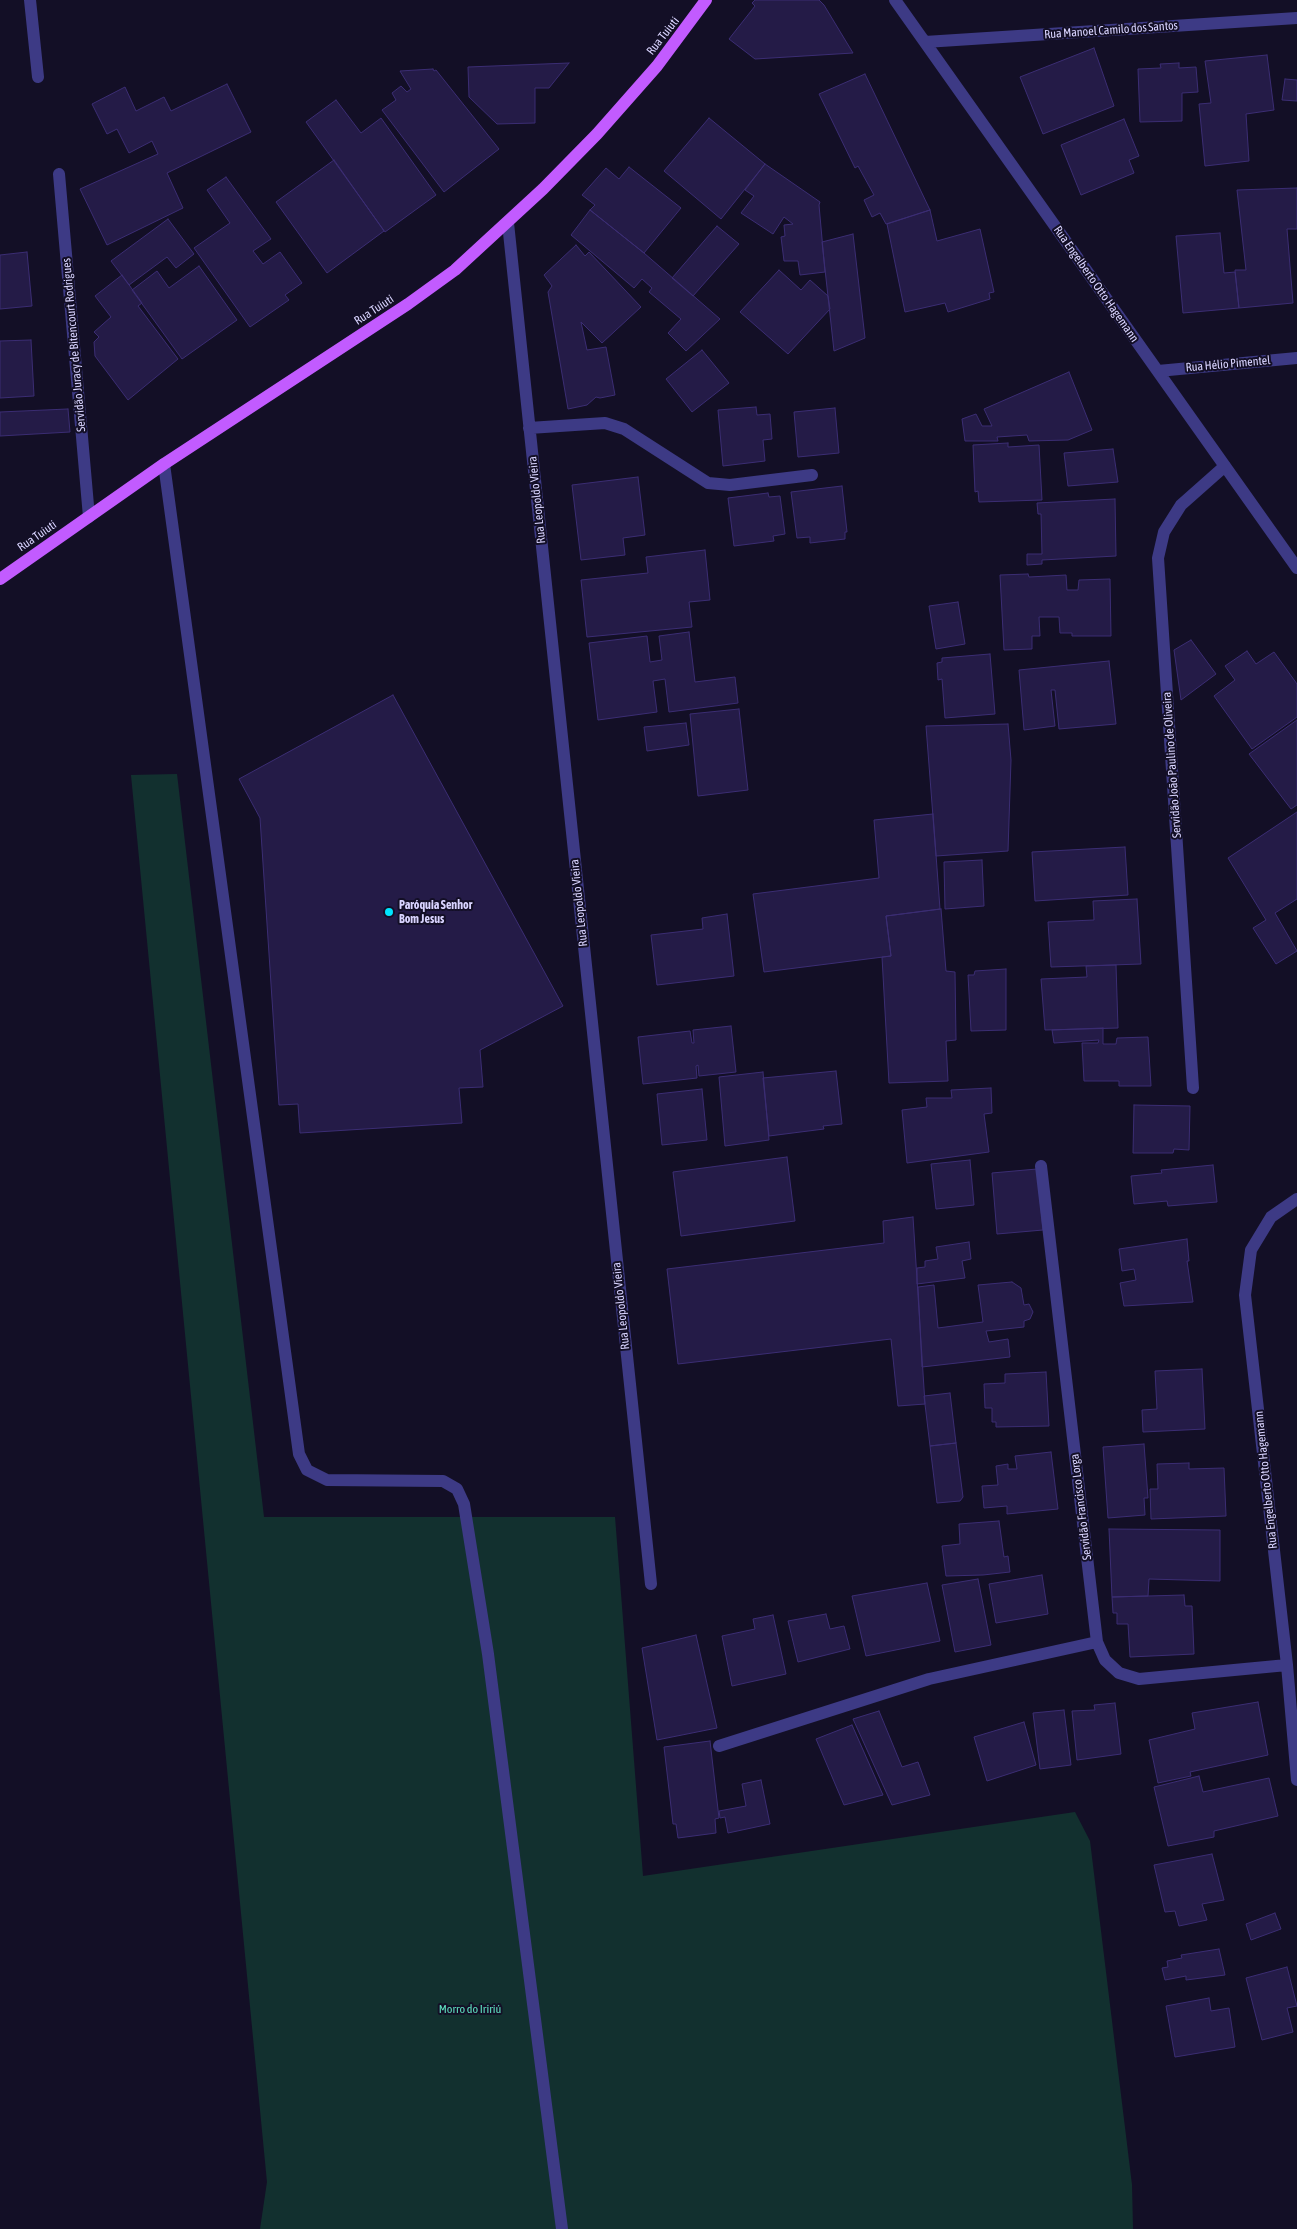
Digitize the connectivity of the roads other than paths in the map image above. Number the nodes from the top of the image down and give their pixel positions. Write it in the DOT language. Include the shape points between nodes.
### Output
graph roads {
  1 [pos="30,0"];
  2 [pos="706,0"];
  3 [pos="895,0"];
  4 [pos="1297,18"];
  5 [pos="925,42"];
  6 [pos="38,77"];
  7 [pos="59,174"];
  8 [pos="508,223"];
  9 [pos="1297,358"];
  10 [pos="1158,371"];
  11 [pos="529,428"];
  12 [pos="164,464"];
  13 [pos="1225,466"];
  14 [pos="812,475"];
  15 [pos="89,517"];
  16 [pos="1297,568"];
  17 [pos="0,579"];
  18 [pos="1193,1088"];
  19 [pos="1041,1166"];
  20 [pos="1297,1199"];
  21 [pos="651,1584"];
  22 [pos="1097,1642"];
  23 [pos="1287,1665"];
  24 [pos="719,1746"];
  25 [pos="1297,1780"];
  26 [pos="562,2229"];
  1 -- 6 [label="street"];
  2 -- 8 [label="main road, Rua Tuiuti" via="657,66 597,134"];
  3 -- 5 [label="street, Rua Engelberto Otto Hagemann"];
  4 -- 5 [label="street, Rua Manoel Camilo dos Santos"];
  5 -- 10 [label="street, Rua Engelberto Otto Hagemann"];
  7 -- 15 [label="street, Servidão Juracy de Bitencourt Rodrigues"];
  8 -- 11 [label="street, Rua Leopoldo Vieira"];
  8 -- 12 [label="main road, Rua Tuiuti" via="455,270 408,304"];
  9 -- 10 [label="street, Rua Hélio Pimentel"];
  10 -- 13 [label="street, Rua Engelberto Otto Hagemann"];
  11 -- 14 [label="street" via="605,423 624,429 708,483 730,485"];
  11 -- 21 [label="street, Rua Leopoldo Vieira"];
  12 -- 15 [label="main road, Rua Tuiuti"];
  12 -- 26 [label="street" via="299,1454 307,1470 327,1480 443,1481 457,1489 464,1504 488,1654"];
  13 -- 16 [label="street, Rua Engelberto Otto Hagemann"];
  13 -- 18 [label="street, Servidão João Paulino de Oliveira" via="1181,505 1164,532 1158,558"];
  15 -- 17 [label="main road, Rua Tuiuti"];
  19 -- 22 [label="street, Servidão Francisco Lorga"];
  20 -- 23 [label="street, Rua Engelberto Otto Hagemann" via="1272,1217 1251,1250 1245,1295"];
  22 -- 23 [label="street, Servidão Francisco Lorga" via="1105,1660 1119,1673 1139,1679"];
  22 -- 24 [label="street" via="930,1679"];
  23 -- 25 [label="street, Rua Engelberto Otto Hagemann"];
}
